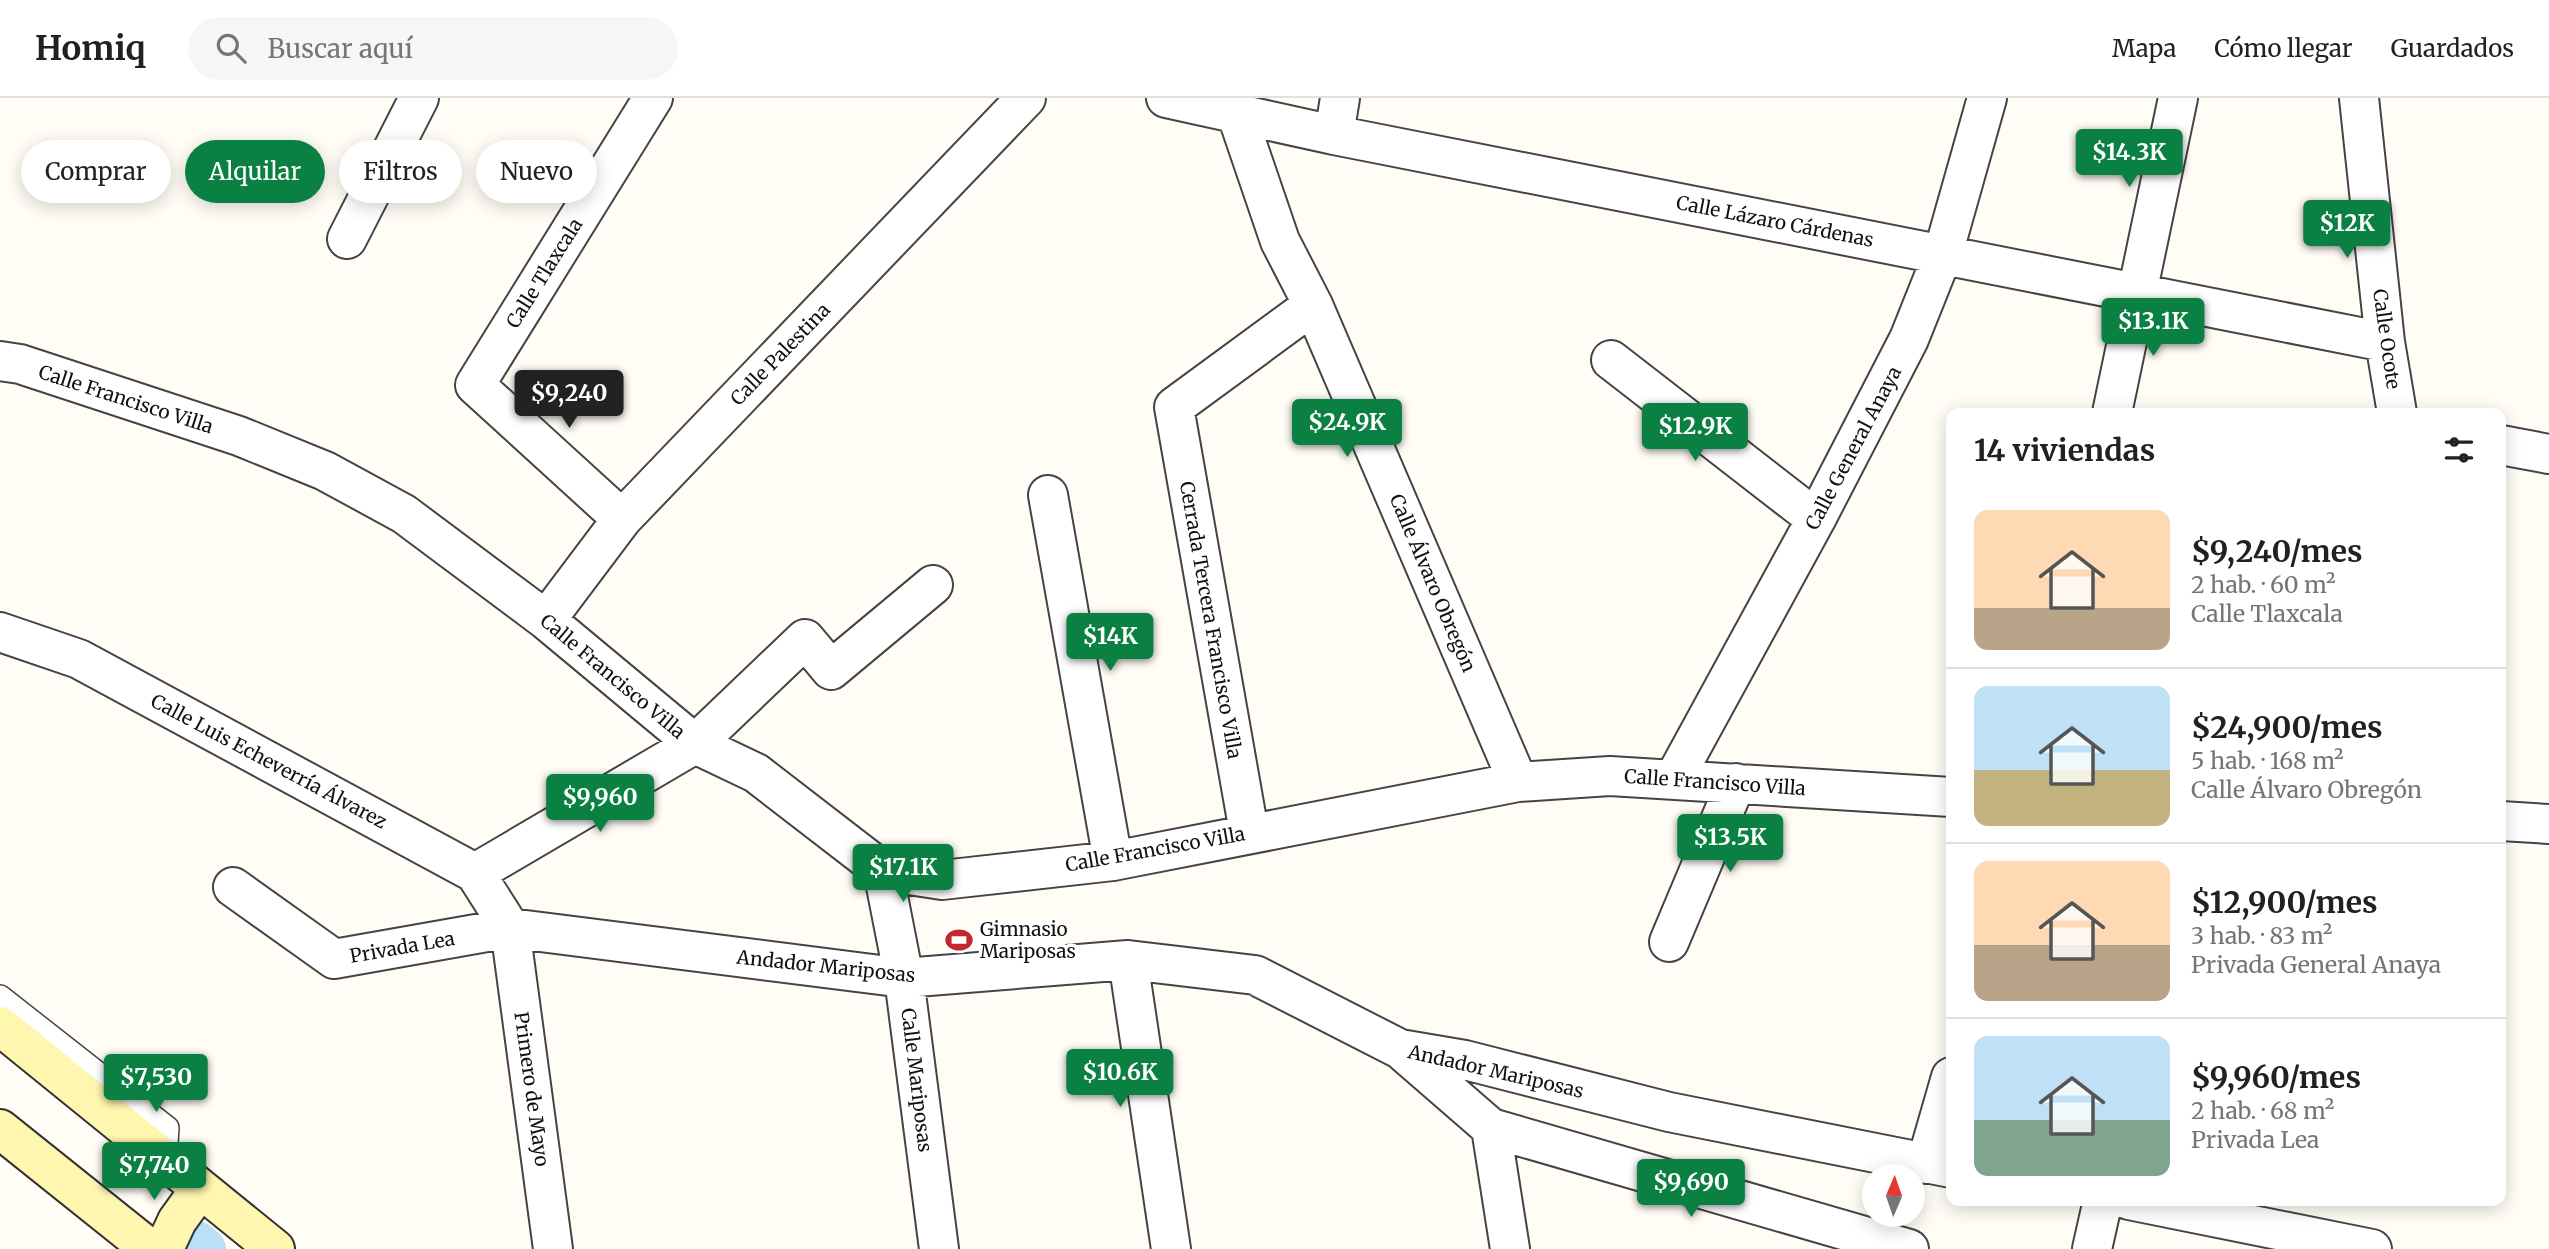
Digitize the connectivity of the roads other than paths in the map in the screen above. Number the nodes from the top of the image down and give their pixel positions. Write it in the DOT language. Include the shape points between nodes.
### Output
graph roads {
  1 [pos="419,98"];
  2 [pos="653,98"];
  3 [pos="1026,98"];
  4 [pos="1340,98"];
  5 [pos="1987,98"];
  6 [pos="2178,98"];
  7 [pos="2359,98"];
  8 [pos="1201,104"];
  9 [pos="1334,135"];
  10 [pos="346,239"];
  11 [pos="1943,254"];
  12 [pos="2137,292"];
  13 [pos="1313,306"];
  14 [pos="2385,342"];
  15 [pos="1611,360"];
  16 [pos="0,361"];
  17 [pos="2113,408"];
  18 [pos="2396,408"];
  19 [pos="2506,446"];
  20 [pos="2549,454"];
  21 [pos="1048,495"];
  22 [pos="622,519"];
  23 [pos="1816,519"];
  24 [pos="933,585"];
  25 [pos="546,620"];
  26 [pos="0,632"];
  27 [pos="695,744"];
  28 [pos="1674,779"];
  29 [pos="1518,782"];
  30 [pos="1735,783"];
  31 [pos="1946,797"];
  32 [pos="2506,821"];
  33 [pos="2549,824"];
  34 [pos="1249,832"];
  35 [pos="1113,861"];
  36 [pos="883,870"];
  37 [pos="475,873"];
  38 [pos="233,887"];
  39 [pos="510,928"];
  40 [pos="1669,942"];
  41 [pos="1128,960"];
  42 [pos="904,978"];
  43 [pos="0,997"];
  44 [pos="0,1026"];
  45 [pos="1400,1049"];
  46 [pos="1946,1114"];
  47 [pos="1491,1128"];
  48 [pos="0,1129"];
  49 [pos="165,1159"];
  50 [pos="1939,1166"];
  51 [pos="200,1189"];
  52 [pos="2101,1206"];
  53 [pos="2159,1206"];
  54 [pos="150,1249"];
  55 [pos="164,1249"];
  56 [pos="275,1249"];
  57 [pos="553,1249"];
  58 [pos="939,1249"];
  59 [pos="1171,1249"];
  60 [pos="1510,1249"];
  61 [pos="1909,1249"];
  62 [pos="2092,1249"];
  63 [pos="2372,1249"];
  1 -- 10 [label="street"];
  2 -- 22 [label="street, Calle Tlaxcala" via="475,385"];
  3 -- 22 [label="street, Calle Palestina"];
  4 -- 9 [label="street"];
  5 -- 11 [label="street, Calle General Anaya"];
  6 -- 12 [label="street"];
  7 -- 14 [label="street, Calle Ocote"];
  8 -- 9 [label="street, Calle Lázaro Cárdenas"];
  8 -- 13 [label="street, Calle Álvaro Obregón"];
  9 -- 11 [label="street, Calle Lázaro Cárdenas"];
  11 -- 12 [label="street, Calle Lázaro Cárdenas"];
  11 -- 23 [label="street, Calle General Anaya" via="1909,339"];
  12 -- 14 [label="street, Calle Lázaro Cárdenas"];
  12 -- 17 [label="street"];
  13 -- 29 [label="street, Calle Álvaro Obregón"];
  13 -- 34 [label="street, Cerrada Tercera Francisco Villa" via="1174,407"];
  14 -- 18 [label="street, Calle Ocote"];
  15 -- 23 [label="street"];
  16 -- 25 [label="street, Calle Francisco Villa" via="226,432 325,471 404,514"];
  19 -- 20 [label="street"];
  21 -- 35 [label="street"];
  22 -- 25 [label="street, Calle Palestina"];
  23 -- 28 [label="street, Calle General Anaya"];
  24 -- 27 [label="street" via="831,670 805,639"];
  25 -- 27 [label="street, Calle Francisco Villa"];
  26 -- 37 [label="street, Calle Luis Echeverría Álvarez" via="79,659"];
  27 -- 36 [label="street, Calle Francisco Villa" via="756,773"];
  27 -- 37 [label="street"];
  28 -- 29 [label="street, Calle Francisco Villa" via="1610,776"];
  28 -- 30 [label="street, Calle Francisco Villa"];
  29 -- 34 [label="street, Calle Francisco Villa"];
  30 -- 31 [label="street, Calle Francisco Villa"];
  30 -- 40 [label="street"];
  32 -- 33 [label="street"];
  34 -- 35 [label="street, Calle Francisco Villa"];
  35 -- 36 [label="street, Calle Francisco Villa" via="942,880"];
  36 -- 42 [label="street, Calle Mariposas"];
  37 -- 39 [label="street, Calle Luis Echeverría Álvarez"];
  38 -- 39 [label="street, Privada Lea" via="334,959"];
  39 -- 42 [label="street, Andador Mariposas"];
  39 -- 57 [label="street, Primero de Mayo"];
  41 -- 42 [label="street, Andador Mariposas"];
  41 -- 45 [label="street, Andador Mariposas" via="1255,975"];
  41 -- 59 [label="street"];
  42 -- 58 [label="street, Calle Mariposas"];
  43 -- 49 [label="lane" via="166,1128"];
  44 -- 49 [label="street"];
  45 -- 47 [label="street"];
  45 -- 50 [label="street, Andador Mariposas" via="1465,1059 1669,1112"];
  46 -- 50 [label="street"];
  47 -- 60 [label="street"];
  47 -- 61 [label="street"];
  48 -- 54 [label="street"];
  49 -- 51 [label="street"];
  51 -- 55 [label="street"];
  51 -- 56 [label="street"];
  52 -- 62 [label="street"];
  53 -- 63 [label="street"];
}
